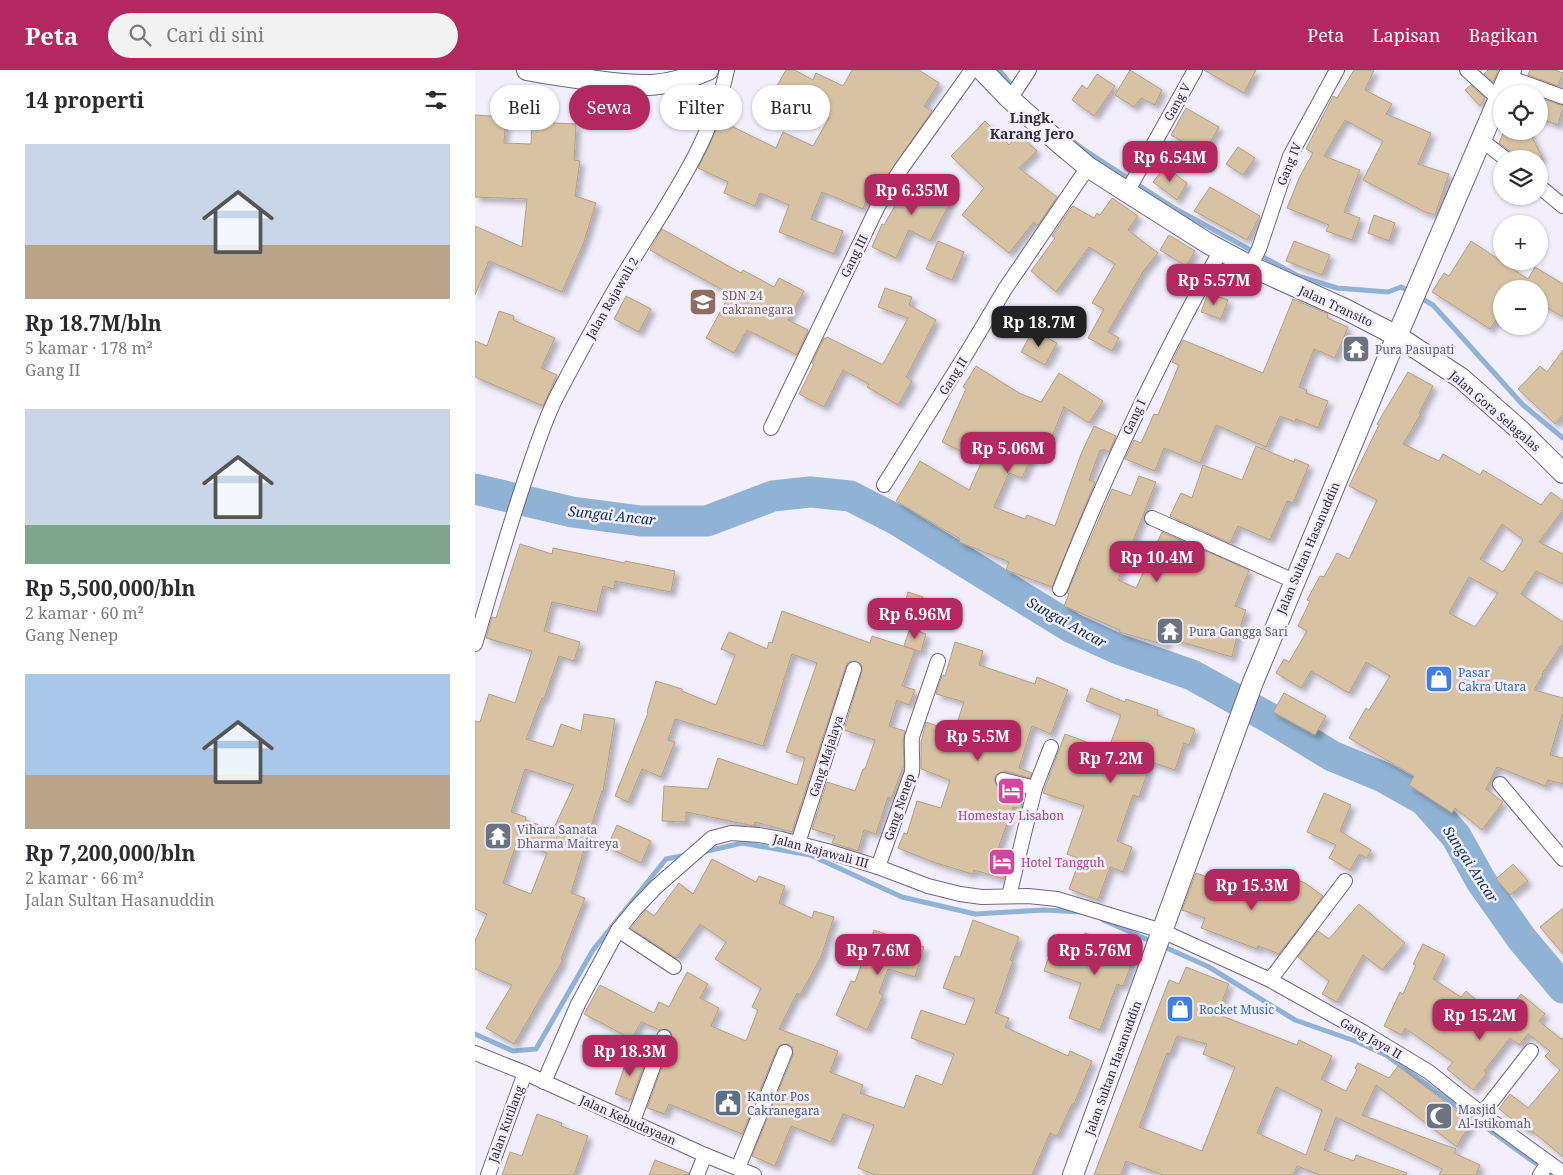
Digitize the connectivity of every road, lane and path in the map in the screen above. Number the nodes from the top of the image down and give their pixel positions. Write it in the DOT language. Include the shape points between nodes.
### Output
graph roads {
  1 [pos="527,70"];
  2 [pos="709,70"];
  3 [pos="727,70"];
  4 [pos="972,70"];
  5 [pos="982,70"];
  6 [pos="1029,70"];
  7 [pos="1195,70"];
  8 [pos="1337,70"];
  9 [pos="1467,70"];
  10 [pos="1509,74"];
  11 [pos="1014,93"];
  12 [pos="1493,93"];
  13 [pos="1563,97"];
  14 [pos="1493,112"];
  15 [pos="1481,140"];
  16 [pos="1494,150"];
  17 [pos="1088,167"];
  18 [pos="1129,190"];
  19 [pos="1548,194"];
  20 [pos="1563,206"];
  21 [pos="1221,250"];
  22 [pos="1254,259"];
  23 [pos="1397,336"];
  24 [pos="771,428"];
  25 [pos="1563,473"];
  26 [pos="884,485"];
  27 [pos="1151,518"];
  28 [pos="1294,581"];
  29 [pos="1060,590"];
  30 [pos="475,644"];
  31 [pos="938,661"];
  32 [pos="854,668"];
  33 [pos="1051,747"];
  34 [pos="1003,780"];
  35 [pos="1500,784"];
  36 [pos="1035,788"];
  37 [pos="798,844"];
  38 [pos="1563,859"];
  39 [pos="878,867"];
  40 [pos="1345,881"];
  41 [pos="1009,896"];
  42 [pos="618,930"];
  43 [pos="1161,935"];
  44 [pos="675,966"];
  45 [pos="1270,980"];
  46 [pos="664,1037"];
  47 [pos="1531,1051"];
  48 [pos="785,1052"];
  49 [pos="475,1053"];
  50 [pos="525,1073"];
  51 [pos="544,1082"];
  52 [pos="1482,1114"];
  53 [pos="633,1121"];
  54 [pos="705,1156"];
  55 [pos="738,1168"];
  56 [pos="1545,1168"];
  57 [pos="1563,1173"];
  58 [pos="487,1175"];
  59 [pos="697,1175"];
  60 [pos="754,1175"];
  61 [pos="1073,1175"];
  1 -- 2 [label="main road" via="630,86 665,84"];
  3 -- 30 [label="street, Jalan Rajawali 2" via="695,156 558,394 525,480"];
  4 -- 24 [label="street, Gang III" via="901,168 878,206"];
  5 -- 11 [label="main road, Jalan Transito"];
  6 -- 11 [label="street"];
  7 -- 18 [label="street, Gang V"];
  8 -- 22 [label="street, Gang IV" via="1290,156"];
  9 -- 12 [label="street"];
  10 -- 13 [label="street"];
  11 -- 17 [label="main road, Jalan Transito"];
  14 -- 15 [label="main road, Jalan Sultan Hasanuddin"];
  15 -- 16 [label="street"];
  15 -- 23 [label="main road, Jalan Sultan Hasanuddin"];
  17 -- 18 [label="main road, Jalan Transito"];
  17 -- 26 [label="street, Gang II" via="1005,290"];
  18 -- 21 [label="main road, Jalan Transito"];
  19 -- 20 [label="street"];
  21 -- 22 [label="main road, Jalan Transito"];
  21 -- 29 [label="street, Gang I" via="1141,401"];
  22 -- 23 [label="main road, Jalan Transito"];
  23 -- 25 [label="main road, Jalan Gora Selagalas" via="1461,378"];
  23 -- 28 [label="main road, Jalan Sultan Hasanuddin"];
  27 -- 28 [label="street"];
  28 -- 43 [label="main road, Jalan Sultan Hasanuddin" via="1230,742"];
  31 -- 39 [label="street, Gang Nenep" via="912,737 912,772"];
  32 -- 37 [label="street, Gang Majalaya"];
  33 -- 36 [label="street"];
  34 -- 36 [label="street"];
  35 -- 38 [label="street"];
  36 -- 41 [label="street"];
  37 -- 39 [label="street, Jalan Rajawali III"];
  37 -- 42 [label="street, Jalan Rajawali III" via="731,833 712,838 656,887"];
  39 -- 41 [label="street, Jalan Rajawali III" via="960,894"];
  40 -- 45 [label="street"];
  41 -- 43 [label="street, Jalan Rajawali III" via="1057,899"];
  42 -- 44 [label="street"];
  42 -- 51 [label="street, Jalan Rajawali III" via="578,1004"];
  43 -- 45 [label="street, Gang Jaya II"];
  43 -- 61 [label="main road, Jalan Sultan Hasanuddin"];
  45 -- 52 [label="street, Gang Jaya II" via="1429,1072"];
  46 -- 53 [label="street"];
  47 -- 52 [label="street"];
  48 -- 55 [label="street"];
  49 -- 50 [label="street, Jalan Kebudayaan"];
  50 -- 51 [label="street, Jalan Kebudayaan"];
  50 -- 58 [label="street, Jalan Kutilang"];
  51 -- 53 [label="street, Jalan Kebudayaan"];
  52 -- 56 [label="street, Gang Jaya II"];
  53 -- 54 [label="street, Jalan Kebudayaan"];
  54 -- 55 [label="street, Jalan Kebudayaan"];
  54 -- 59 [label="street"];
  55 -- 60 [label="street, Jalan Kebudayaan"];
  56 -- 57 [label="street, Gang Jaya II"];
}
